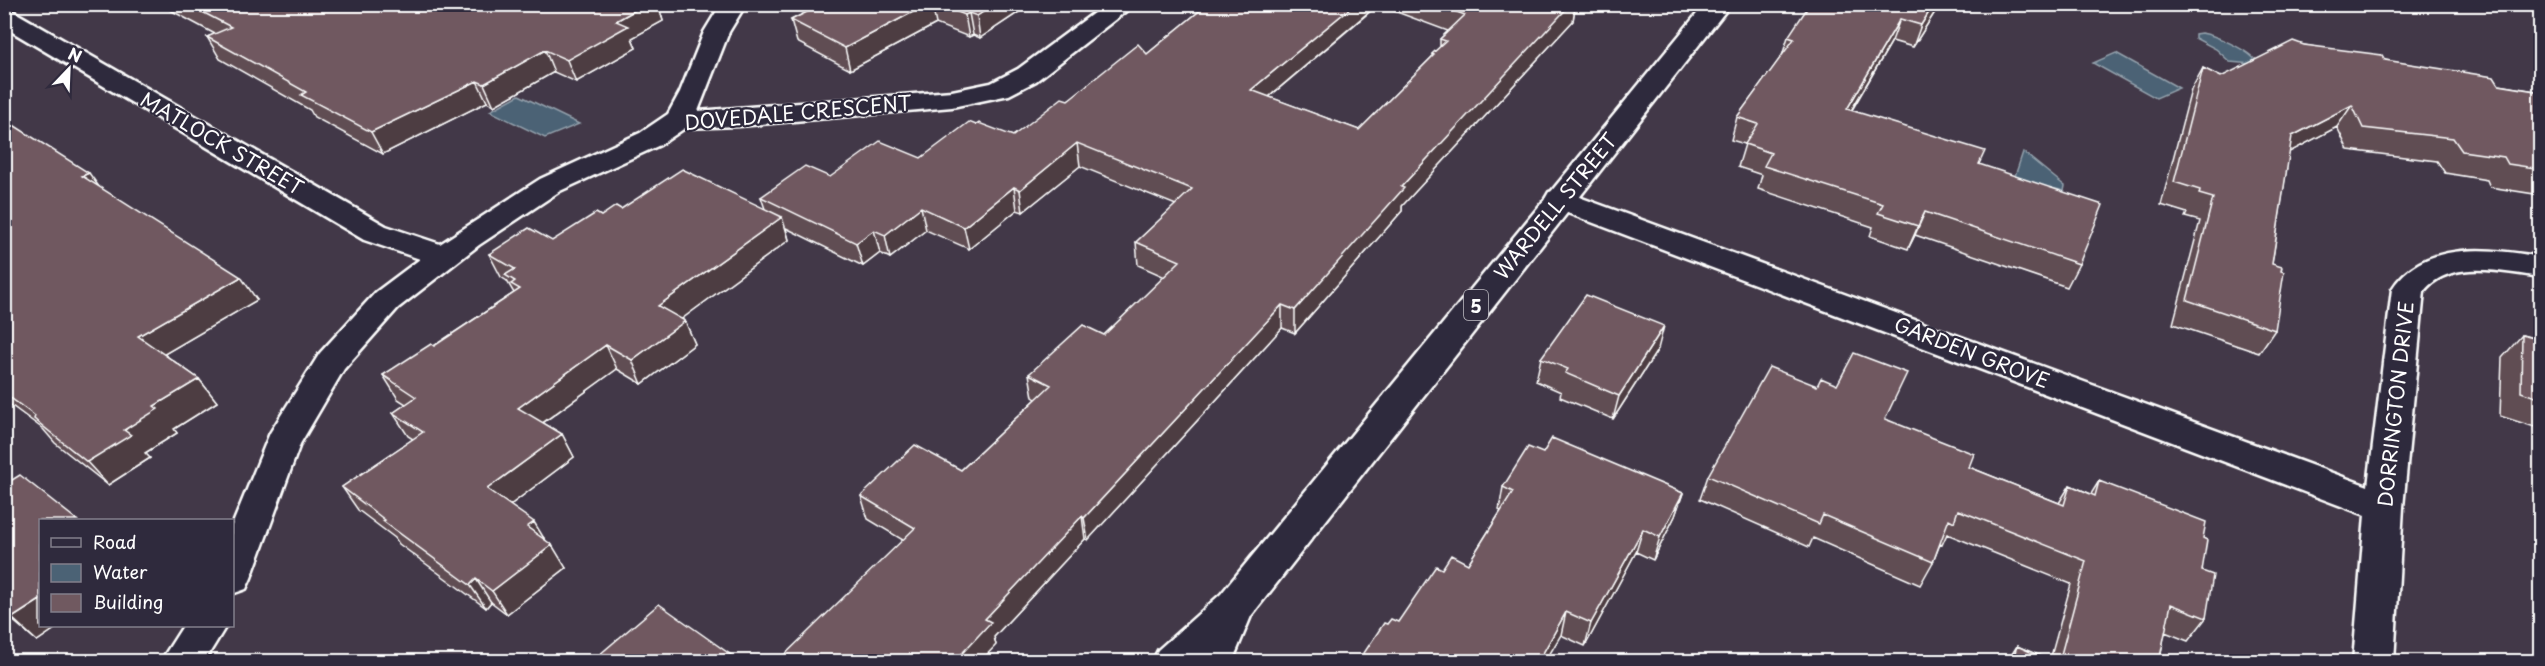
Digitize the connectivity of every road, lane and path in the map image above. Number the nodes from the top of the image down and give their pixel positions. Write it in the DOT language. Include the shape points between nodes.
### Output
graph roads {
  1 [pos="734,4"];
  2 [pos="1123,4"];
  3 [pos="1719,4"];
  4 [pos="4,16"];
  5 [pos="678,120"];
  6 [pos="1560,199"];
  7 [pos="445,256"];
  8 [pos="2541,267"];
  9 [pos="2384,507"];
  10 [pos="234,573"];
  11 [pos="1235,606"];
  12 [pos="205,627"];
  13 [pos="180,662"];
  14 [pos="1172,662"];
  15 [pos="1211,662"];
  16 [pos="2373,662"];
  1 -- 5 [label="main road" via="719,22 691,103"];
  2 -- 5 [label="main road, DOVEDALE CRESCENT" via="1027,75 999,89 952,99"];
  3 -- 6 [label="main road, WARDELL STREET / 5"];
  4 -- 7 [label="main road, MATLOCK STREET" via="375,233"];
  5 -- 7 [label="main road, DOVEDALE CRESCENT" via="650,139 550,185"];
  6 -- 9 [label="main road, GARDEN GROVE"];
  6 -- 11 [label="main road, WARDELL STREET / 5"];
  7 -- 10 [label="main road, DOVEDALE CRESCENT" via="387,300 332,361 283,442"];
  8 -- 9 [label="main road, DORRINGTON DRIVE" via="2501,261 2459,261 2421,273 2412,282 2404,300"];
  9 -- 16 [label="main road, DORRINGTON DRIVE"];
  11 -- 14 [label="main road, WARDELL STREET / 5"];
  11 -- 15 [label="main road, WARDELL STREET / 5"];
  12 -- 13 [label="main road"];
}
